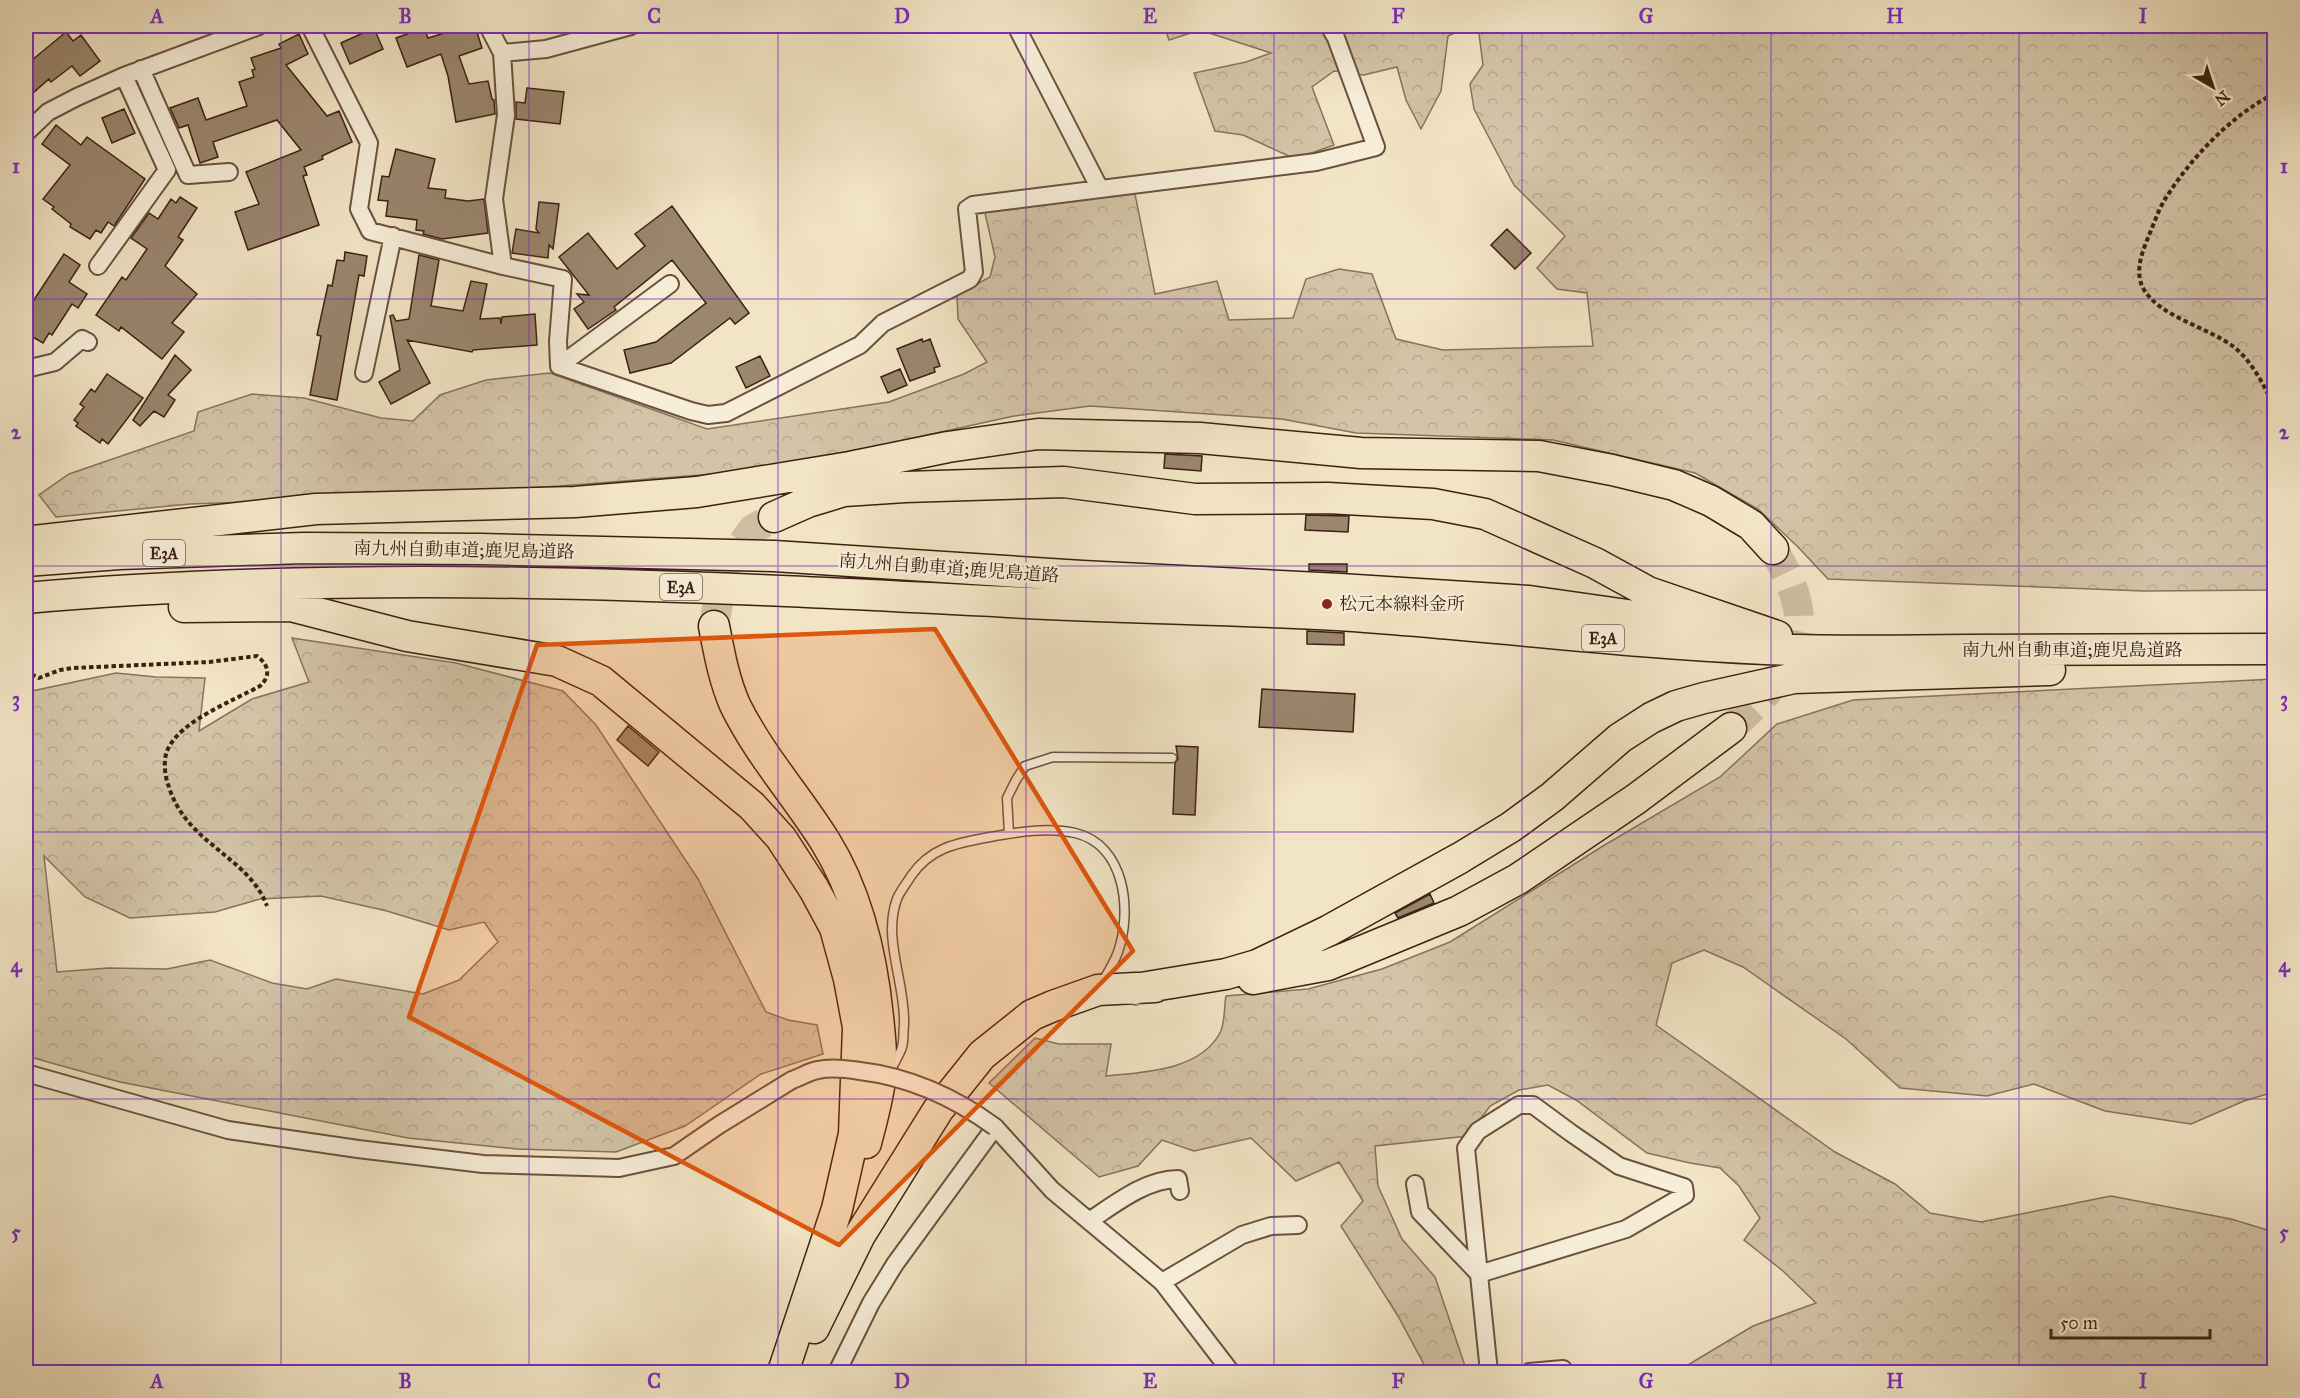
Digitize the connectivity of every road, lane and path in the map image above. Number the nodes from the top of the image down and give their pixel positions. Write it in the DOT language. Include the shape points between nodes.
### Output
graph roads {
  1 [pos="260,26"];
  2 [pos="310,26"];
  3 [pos="488,26"];
  4 [pos="631,26"];
  5 [pos="1016,26"];
  6 [pos="1329,26"];
  7 [pos="502,52"];
  8 [pos="141,69"];
  9 [pos="124,76"];
  10 [pos="2274,94"];
  11 [pos="26,133"];
  12 [pos="229,172"];
  13 [pos="1100,189"];
  14 [pos="393,236"];
  15 [pos="98,266"];
  16 [pos="503,266"];
  17 [pos="670,284"];
  18 [pos="88,342"];
  19 [pos="559,366"];
  20 [pos="26,369"];
  21 [pos="364,373"];
  22 [pos="2274,408"];
  23 [pos="774,517"];
  24 [pos="26,542"];
  25 [pos="1773,549"];
  26 [pos="26,561"];
  27 [pos="26,598"];
  28 [pos="26,621"];
  29 [pos="714,626"];
  30 [pos="1777,636"];
  31 [pos="2274,649"];
  32 [pos="1869,651"];
  33 [pos="2274,656"];
  34 [pos="1731,728"];
  35 [pos="1172,758"];
  36 [pos="1009,833"];
  37 [pos="267,906"];
  38 [pos="1135,989"];
  39 [pos="1098,990"];
  40 [pos="26,1073"];
  41 [pos="877,1098"];
  42 [pos="995,1127"];
  43 [pos="1415,1184"];
  44 [pos="1180,1191"];
  45 [pos="1089,1221"];
  46 [pos="1298,1225"];
  47 [pos="1479,1274"];
  48 [pos="1162,1282"];
  49 [pos="806,1299"];
  50 [pos="1563,1369"];
  51 [pos="783,1372"];
  52 [pos="795,1372"];
  53 [pos="837,1372"];
  54 [pos="1231,1372"];
  55 [pos="1489,1372"];
  56 [pos="1529,1372"];
  1 -- 8 [label="street"];
  2 -- 14 [label="street" via="369,143 359,209 370,231"];
  3 -- 7 [label="street"];
  4 -- 7 [label="street" via="546,49"];
  5 -- 13 [label="street"];
  6 -- 13 [label="street" via="1376,147 1316,162"];
  7 -- 16 [label="street" via="506,115 494,199"];
  8 -- 9 [label="street"];
  8 -- 12 [label="street" via="188,175"];
  9 -- 11 [label="street" via="48,112"];
  9 -- 15 [label="street" via="167,170"];
  10 -- 22 [label="path" via="2232,120 2193,163 2163,202 2139,260 2142,286 2157,304 2235,348 2265,385"];
  13 -- 19 [label="street" via="973,205 967,209 974,272 970,279 883,323 860,345 726,413 708,415 691,411"];
  14 -- 16 [label="street"];
  14 -- 21 [label="street"];
  16 -- 19 [label="street" via="563,279"];
  17 -- 19 [label="street"];
  18 -- 20 [label="street" via="82,339 55,362"];
  23 -- 30 [label="highway" via="844,491 1064,482 1195,499 1328,498 1433,504 1485,514 1595,562 1648,592"];
  24 -- 25 [label="highway" via="316,508 575,502 697,492 1038,434 1200,438 1361,453 1539,456 1674,485 1751,525"];
  26 -- 30 [label="highway, 南九州自動車道;鹿児島道路 / E3A" via="304,548 774,556 1529,601"];
  27 -- 32 [label="highway, 南九州自動車道;鹿児島道路 / E3A" via="120,589 309,583 463,582 767,590 1337,615 1646,642"];
  28 -- 37 [label="path" via="29,668 39,678 74,668 257,656 265,662 267,680 191,724 166,752 166,768 172,798 183,816 254,882"];
  28 -- 49 [label="highway" via="291,606 407,636 557,661 601,681 752,806 781,838 835,928 858,1027 854,1134 837,1209"];
  29 -- 41 [label="highway" via="735,703 769,762 827,844 850,891 874,973 881,1070"];
  30 -- 32 [label="highway, 南九州自動車道;鹿児島道路 / E3A"];
  31 -- 32 [label="highway, 南九州自動車道;鹿児島道路 / E3A"];
  33 -- 38 [label="highway" via="1794,678 1676,706 1620,738 1552,797 1511,826 1328,931 1226,974"];
  34 -- 38 [label="highway" via="1518,879 1459,911 1328,965 1257,979"];
  35 -- 36 [label="lane" via="1053,757 1025,766 1007,798"];
  36 -- 39 [label="lane" via="1052,830 1077,834 1095,842 1116,866 1122,883 1123,930 1118,952"];
  36 -- 41 [label="lane" via="942,848 924,859 897,899 892,924 904,1013 903,1046"];
  38 -- 39 [label="highway"];
  39 -- 52 [label="highway" via="1032,1015 982,1054 961,1080 926,1128 860,1235"];
  40 -- 42 [label="street, bridge" via="228,1130 483,1164 619,1168 674,1156 792,1080 818,1070 883,1073 917,1083 966,1106"];
  41 -- 49 [label="highway" via="856,1189"];
  42 -- 45 [label="street" via="1052,1190"];
  42 -- 53 [label="street" via="894,1264"];
  43 -- 47 [label="street" via="1420,1212"];
  44 -- 45 [label="street" via="1178,1179 1164,1179"];
  45 -- 48 [label="street"];
  46 -- 48 [label="street" via="1271,1226 1242,1235"];
  47 -- 47 [label="street" via="1466,1148 1478,1131 1519,1105 1533,1105 1619,1166 1684,1187 1685,1195 1626,1229"];
  47 -- 55 [label="street"];
  48 -- 54 [label="street"];
  49 -- 51 [label="highway"];
  50 -- 56 [label="street"];
}
